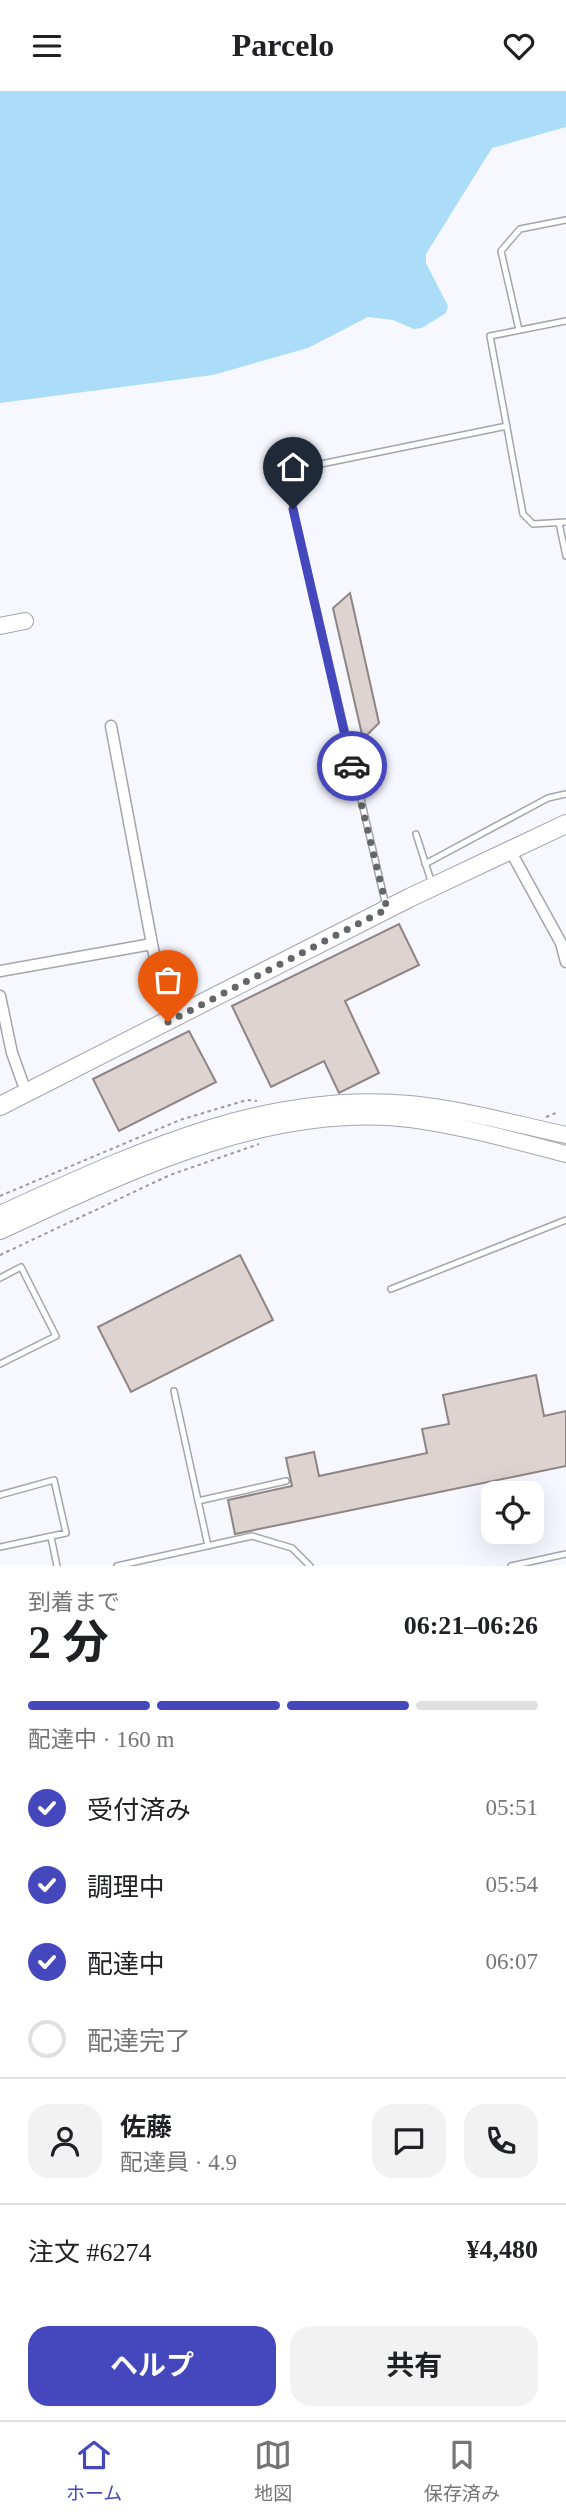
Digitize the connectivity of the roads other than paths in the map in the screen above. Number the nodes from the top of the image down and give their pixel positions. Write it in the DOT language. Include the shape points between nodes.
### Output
graph roads {
  1 [pos="566,220"];
  2 [pos="566,321"];
  3 [pos="519,330"];
  4 [pos="507,426"];
  5 [pos="272,474"];
  6 [pos="293,509"];
  7 [pos="562,523"];
  8 [pos="566,556"];
  9 [pos="25,621"];
  10 [pos="0,626"];
  11 [pos="111,726"];
  12 [pos="566,794"];
  13 [pos="566,824"];
  14 [pos="416,834"];
  15 [pos="511,852"];
  16 [pos="425,864"];
  17 [pos="433,887"];
  18 [pos="387,909"];
  19 [pos="152,944"];
  20 [pos="566,962"];
  21 [pos="0,971"];
  22 [pos="0,996"];
  23 [pos="168,1022"];
  24 [pos="12,1053"];
  25 [pos="0,1055"];
  26 [pos="26,1092"];
  27 [pos="0,1106"];
  28 [pos="566,1135"];
  29 [pos="566,1154"];
  30 [pos="0,1214"];
  31 [pos="566,1220"];
  32 [pos="0,1231"];
  33 [pos="0,1278"];
  34 [pos="391,1289"];
  35 [pos="0,1364"];
  36 [pos="174,1391"];
  37 [pos="286,1481"];
  38 [pos="0,1495"];
  39 [pos="198,1500"];
  40 [pos="51,1537"];
  41 [pos="208,1546"];
  42 [pos="0,1548"];
  43 [pos="566,1554"];
  44 [pos="57,1566"];
  45 [pos="117,1566"];
  46 [pos="310,1566"];
  47 [pos="511,1566"];
  1 -- 3 [label="lane" via="520,229 501,251"];
  2 -- 3 [label="lane"];
  3 -- 4 [label="lane" via="490,336"];
  4 -- 5 [label="lane"];
  4 -- 7 [label="lane" via="523,514 533,524"];
  6 -- 18 [label="lane"];
  7 -- 8 [label="lane"];
  9 -- 10 [label="street"];
  11 -- 19 [label="street"];
  12 -- 16 [label="lane" via="548,798"];
  13 -- 15 [label="main road"];
  14 -- 16 [label="lane"];
  15 -- 17 [label="main road"];
  15 -- 20 [label="street" via="561,943"];
  16 -- 17 [label="lane"];
  17 -- 18 [label="main road"];
  18 -- 23 [label="main road"];
  19 -- 21 [label="street"];
  19 -- 23 [label="street"];
  22 -- 24 [label="street"];
  23 -- 26 [label="main road"];
  24 -- 25 [label="street"];
  24 -- 26 [label="street"];
  26 -- 27 [label="main road"];
  28 -- 30 [label="street" via="411,1104 347,1102 279,1108 207,1126"];
  29 -- 32 [label="street" via="409,1119 346,1117 279,1124 211,1141"];
  31 -- 34 [label="lane"];
  33 -- 35 [label="lane" via="21,1267 56,1336"];
  36 -- 39 [label="lane"];
  37 -- 39 [label="lane"];
  38 -- 40 [label="lane" via="54,1480 66,1534"];
  39 -- 41 [label="lane"];
  40 -- 42 [label="lane"];
  40 -- 44 [label="lane"];
  41 -- 45 [label="lane"];
  41 -- 46 [label="lane" via="252,1537 292,1548"];
  43 -- 47 [label="lane"];
}
